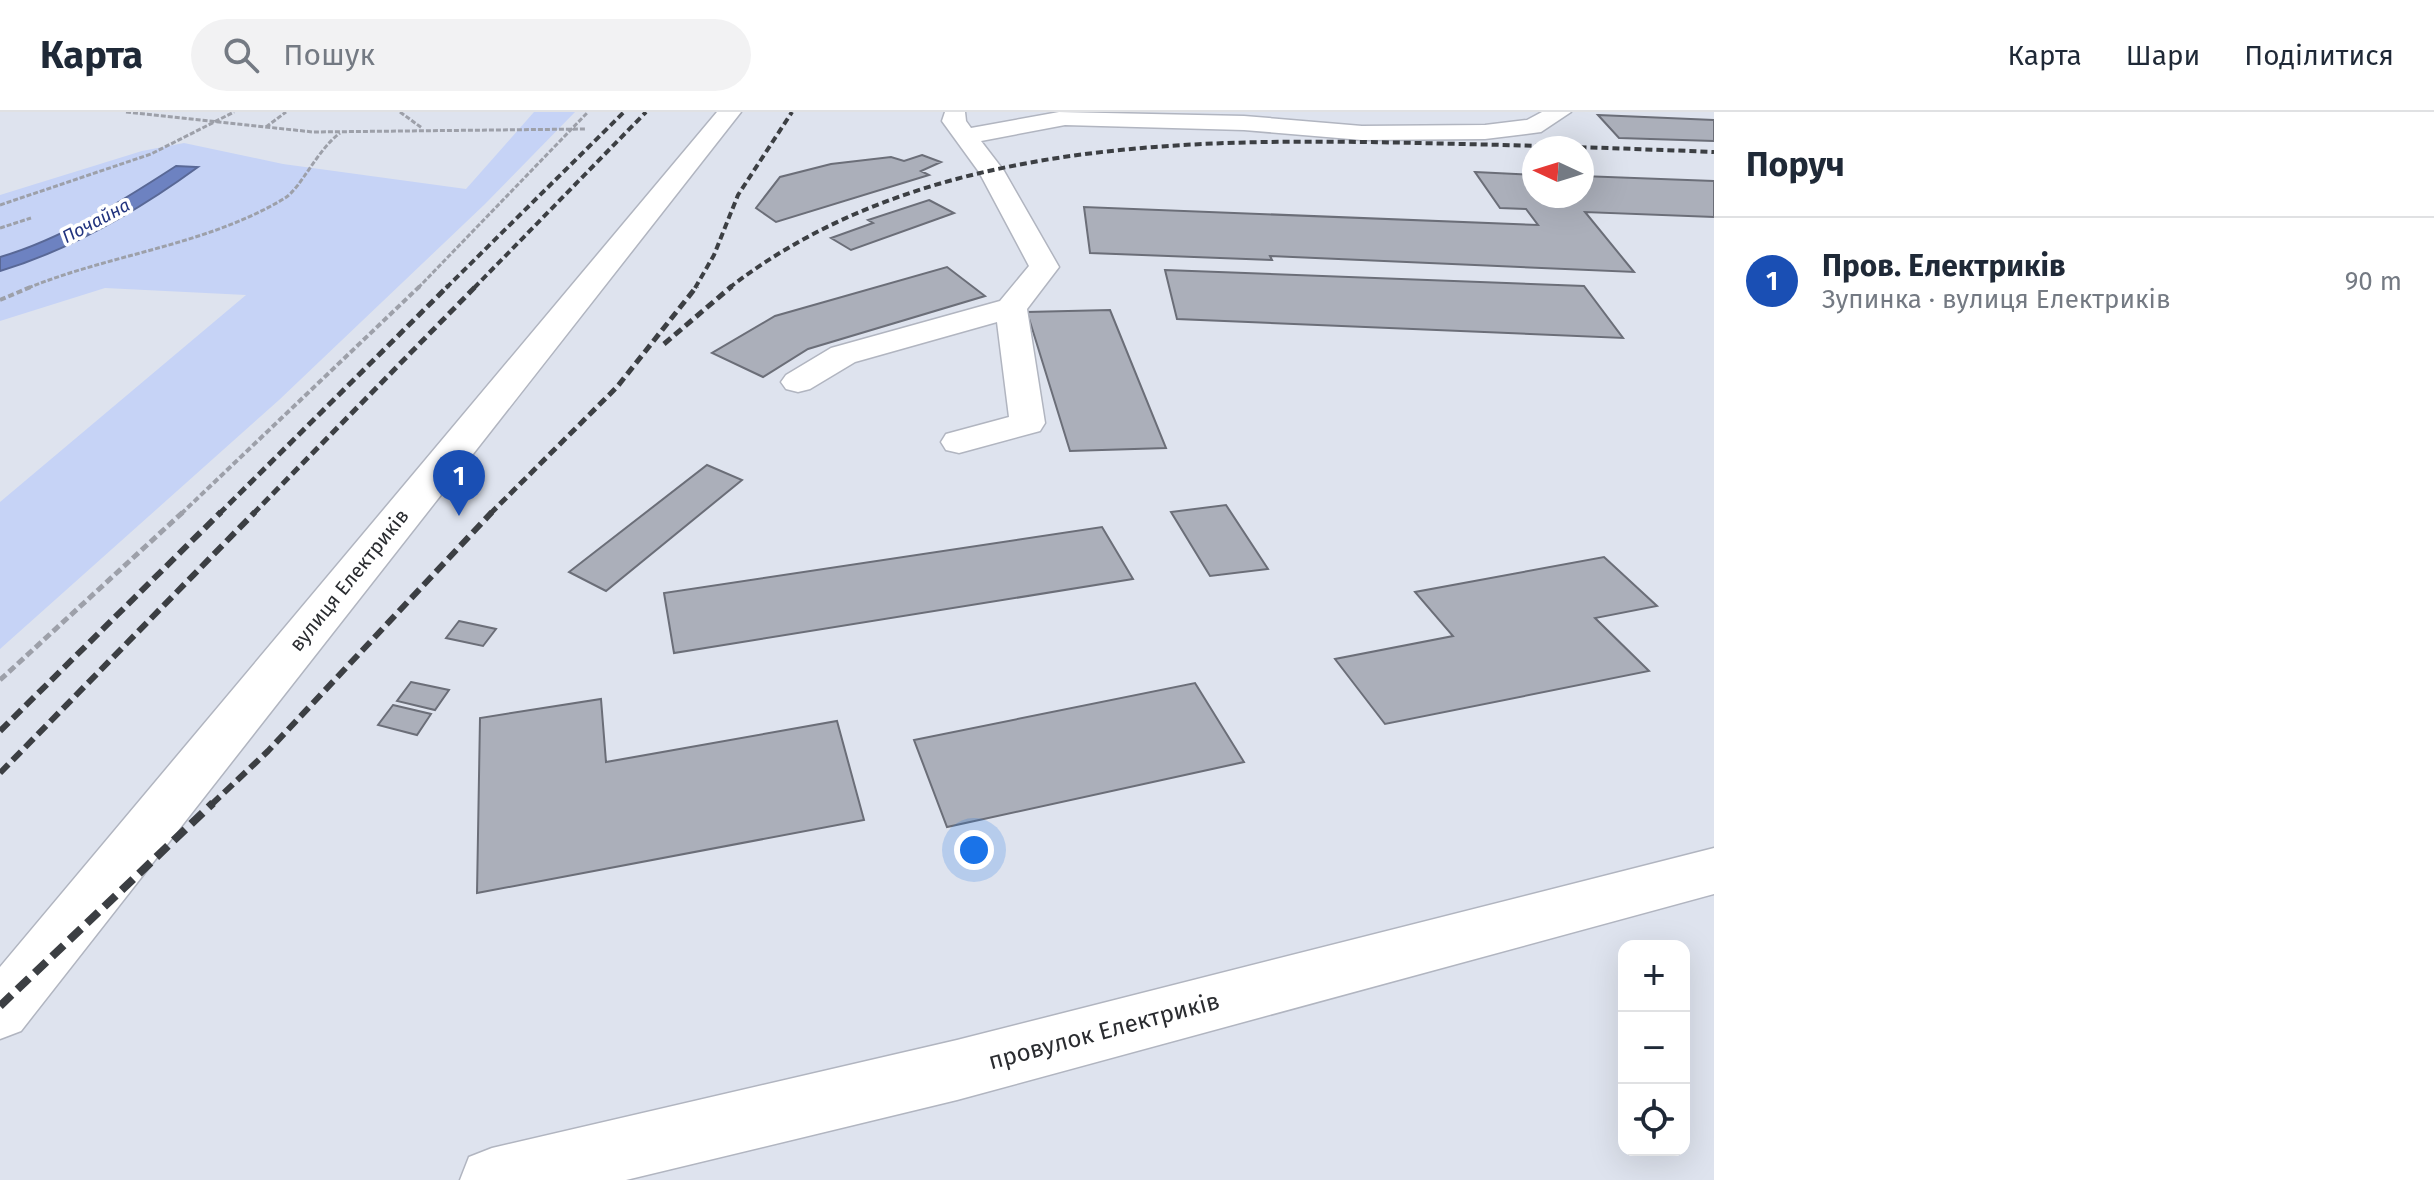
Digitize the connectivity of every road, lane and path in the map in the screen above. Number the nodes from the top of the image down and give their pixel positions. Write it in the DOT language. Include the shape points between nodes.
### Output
graph roads {
  1 [pos="126,112"];
  2 [pos="234,112"];
  3 [pos="286,112"];
  4 [pos="400,112"];
  5 [pos="588,112"];
  6 [pos="729,112"];
  7 [pos="1559,112"];
  8 [pos="1525,120"];
  9 [pos="216,124"];
  10 [pos="960,124"];
  11 [pos="265,128"];
  12 [pos="423,128"];
  13 [pos="585,129"];
  14 [pos="340,133"];
  15 [pos="0,205"];
  16 [pos="31,218"];
  17 [pos="0,228"];
  18 [pos="0,300"];
  19 [pos="1011,308"];
  20 [pos="798,382"];
  21 [pos="959,442"];
  22 [pos="0,680"];
  23 [pos="1714,871"];
  24 [pos="0,1011"];
  25 [pos="492,1180"];
  1 -- 9 [label="path"];
  2 -- 9 [label="path"];
  3 -- 11 [label="path"];
  4 -- 12 [label="path"];
  5 -- 22 [label="path" via="432,275"];
  6 -- 24 [label="street, вулиця Електриків"];
  7 -- 8 [label="street"];
  8 -- 10 [label="street" via="1485,132 1362,133 1244,123 1065,118"];
  9 -- 11 [label="path"];
  9 -- 15 [label="path"];
  10 -- 19 [label="street" via="1044,267"];
  11 -- 14 [label="path"];
  12 -- 13 [label="path"];
  12 -- 14 [label="path"];
  14 -- 18 [label="path" via="324,145 288,197 224,226"];
  16 -- 17 [label="path"];
  19 -- 20 [label="street" via="843,355"];
  19 -- 21 [label="street" via="1027,423"];
  23 -- 25 [label="street, провулок Електриків" via="957,1070"];
}
